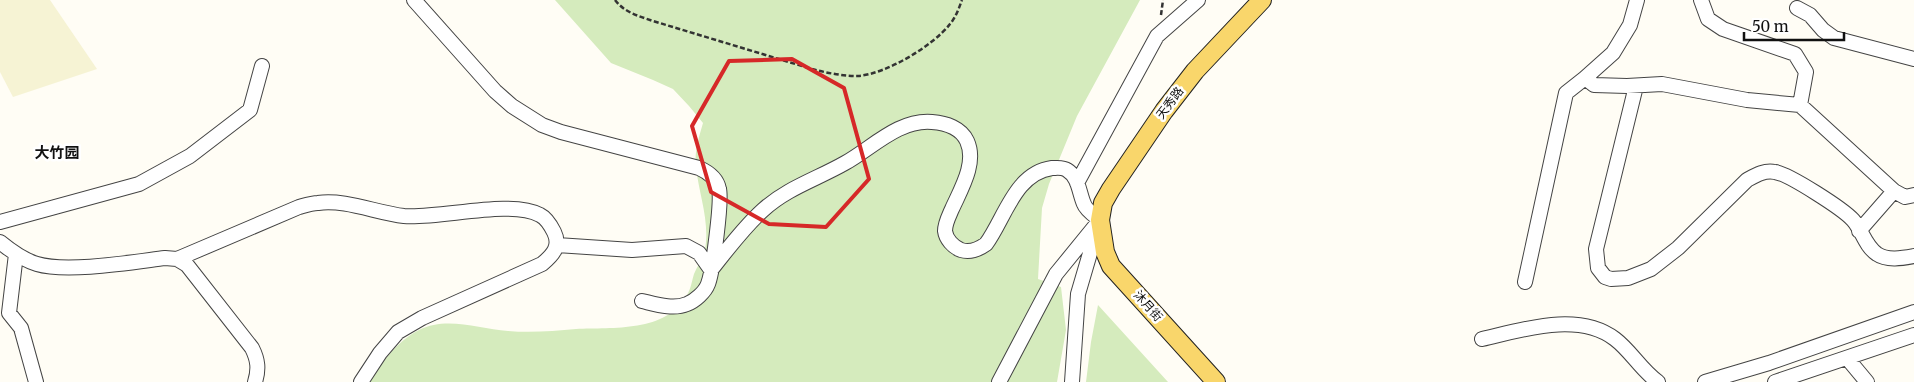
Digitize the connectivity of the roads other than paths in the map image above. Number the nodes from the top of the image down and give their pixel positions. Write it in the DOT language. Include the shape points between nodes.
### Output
graph roads {
  1 [pos="414,0"];
  2 [pos="1198,0"];
  3 [pos="1262,0"];
  4 [pos="1638,0"];
  5 [pos="1701,0"];
  6 [pos="1797,8"];
  7 [pos="1914,59"];
  8 [pos="262,66"];
  9 [pos="1585,78"];
  10 [pos="1636,86"];
  11 [pos="1800,105"];
  12 [pos="1077,183"];
  13 [pos="1894,191"];
  14 [pos="1914,195"];
  15 [pos="1100,220"];
  16 [pos="0,222"];
  17 [pos="1860,231"];
  18 [pos="0,242"];
  19 [pos="557,245"];
  20 [pos="16,254"];
  21 [pos="1914,256"];
  22 [pos="177,259"];
  23 [pos="711,270"];
  24 [pos="1525,282"];
  25 [pos="642,302"];
  26 [pos="1914,312"];
  27 [pos="1914,335"];
  28 [pos="1482,338"];
  29 [pos="1847,358"];
  30 [pos="36,382"];
  31 [pos="255,382"];
  32 [pos="361,382"];
  33 [pos="999,382"];
  34 [pos="1072,382"];
  35 [pos="1216,382"];
  36 [pos="1658,382"];
  37 [pos="1704,382"];
  38 [pos="1775,382"];
  39 [pos="1868,382"];
  1 -- 23 [label="street" via="495,91 526,117 561,132 708,172 716,181 721,199"];
  2 -- 12 [label="street" via="1157,36"];
  3 -- 15 [label="main road, 天秀路" via="1195,71 1164,111 1111,189 1103,203"];
  4 -- 9 [label="street" via="1630,25 1613,53"];
  5 -- 11 [label="street" via="1708,19 1724,30 1795,54 1806,72"];
  6 -- 7 [label="street" via="1810,14 1834,38"];
  8 -- 16 [label="street" via="250,110 190,156 139,184"];
  9 -- 10 [label="street" via="1594,85"];
  9 -- 24 [label="street" via="1566,93"];
  10 -- 11 [label="street" via="1662,84 1746,100"];
  10 -- 17 [label="street" via="1596,249 1598,268 1605,277 1628,278 1651,269 1678,248 1747,180 1759,173 1776,172 1801,183 1853,220"];
  11 -- 13 [label="street"];
  12 -- 15 [label="street" via="1084,206"];
  12 -- 23 [label="street" via="1068,170 1060,167 1038,173 1015,194 986,244 979,249 963,250 953,246 945,232 946,221 968,168 969,147 965,136 958,130 932,122 912,124 896,130 764,209"];
  13 -- 14 [label="street" via="1905,197"];
  13 -- 17 [label="street"];
  15 -- 33 [label="street" via="1056,274"];
  15 -- 34 [label="street" via="1078,294"];
  15 -- 35 [label="main road, 沐月街" via="1105,252 1111,266"];
  17 -- 21 [label="street" via="1865,242 1877,254 1887,258"];
  18 -- 20 [label="street"];
  19 -- 22 [label="street" via="548,222 531,212 475,211 404,216 320,202 300,207"];
  19 -- 23 [label="street" via="632,250 686,246 699,253"];
  19 -- 32 [label="street" via="555,252 542,264 398,332"];
  20 -- 22 [label="street" via="38,264 65,268"];
  20 -- 30 [label="street" via="9,313 21,328"];
  22 -- 31 [label="street" via="187,265 252,348 258,370"];
  23 -- 25 [label="street" via="704,292 686,305 669,307"];
  26 -- 37 [label="street" via="1769,363"];
  27 -- 29 [label="street"];
  28 -- 36 [label="street" via="1547,326 1591,326 1615,339"];
  29 -- 38 [label="street"];
  29 -- 39 [label="street"];
}
